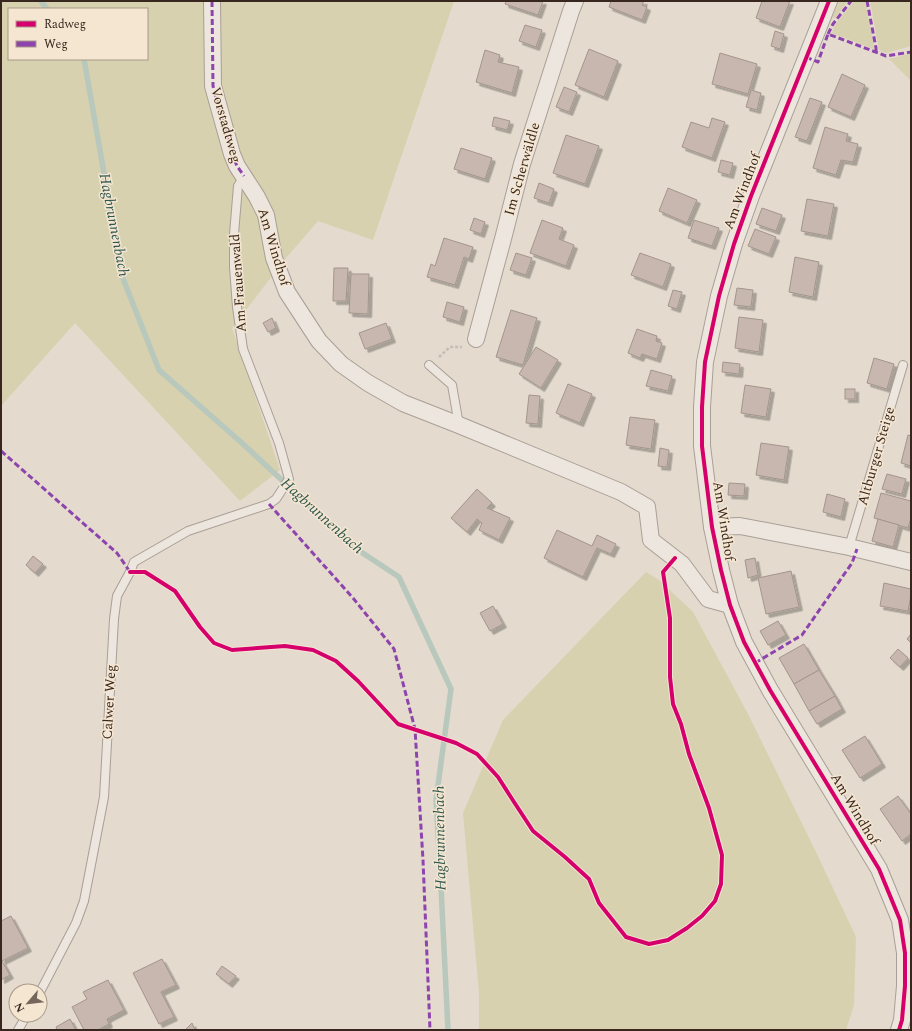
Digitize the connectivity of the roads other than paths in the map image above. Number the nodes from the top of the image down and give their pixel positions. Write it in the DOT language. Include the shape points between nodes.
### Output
graph roads {
  1 [pos="212,1"];
  2 [pos="575,1"];
  3 [pos="829,1"];
  4 [pos="244,176"];
  5 [pos="470,343"];
  6 [pos="429,365"];
  7 [pos="903,365"];
  8 [pos="459,425"];
  9 [pos="276,499"];
  10 [pos="712,527"];
  11 [pos="849,547"];
  12 [pos="911,562"];
  13 [pos="730,605"];
  14 [pos="45,983"];
  15 [pos="900,1025"];
  1 -- 4 [label="street, Vorstadtweg" via="213,86 232,154"];
  2 -- 5 [label="street, Im Scherwäldle" via="522,164 504,235"];
  3 -- 10 [label="street, Am Windhof" via="751,196 719,296 705,362 702,407 702,446"];
  4 -- 8 [label="street, Am Windhof" via="266,215 274,258 287,292 319,341 341,364 368,383 403,403"];
  4 -- 9 [label="lane, Am Frauenwald" via="238,186 234,234 236,299 243,349 279,443 289,479"];
  6 -- 8 [label="lane" via="452,385"];
  7 -- 11 [label="lane, Altburger Steige"];
  8 -- 13 [label="street, Am Windhof" via="621,492 647,507 652,540 682,564 708,599"];
  9 -- 14 [label="lane, Calwer Weg" via="269,504 188,531 134,562 117,596 104,797 84,901 76,923"];
  10 -- 11 [label="street" via="740,526"];
  10 -- 13 [label="street, Am Windhof"];
  11 -- 12 [label="street"];
  13 -- 15 [label="street, Am Windhof" via="744,642 770,690 879,869 900,920 905,953 905,986"];
}
